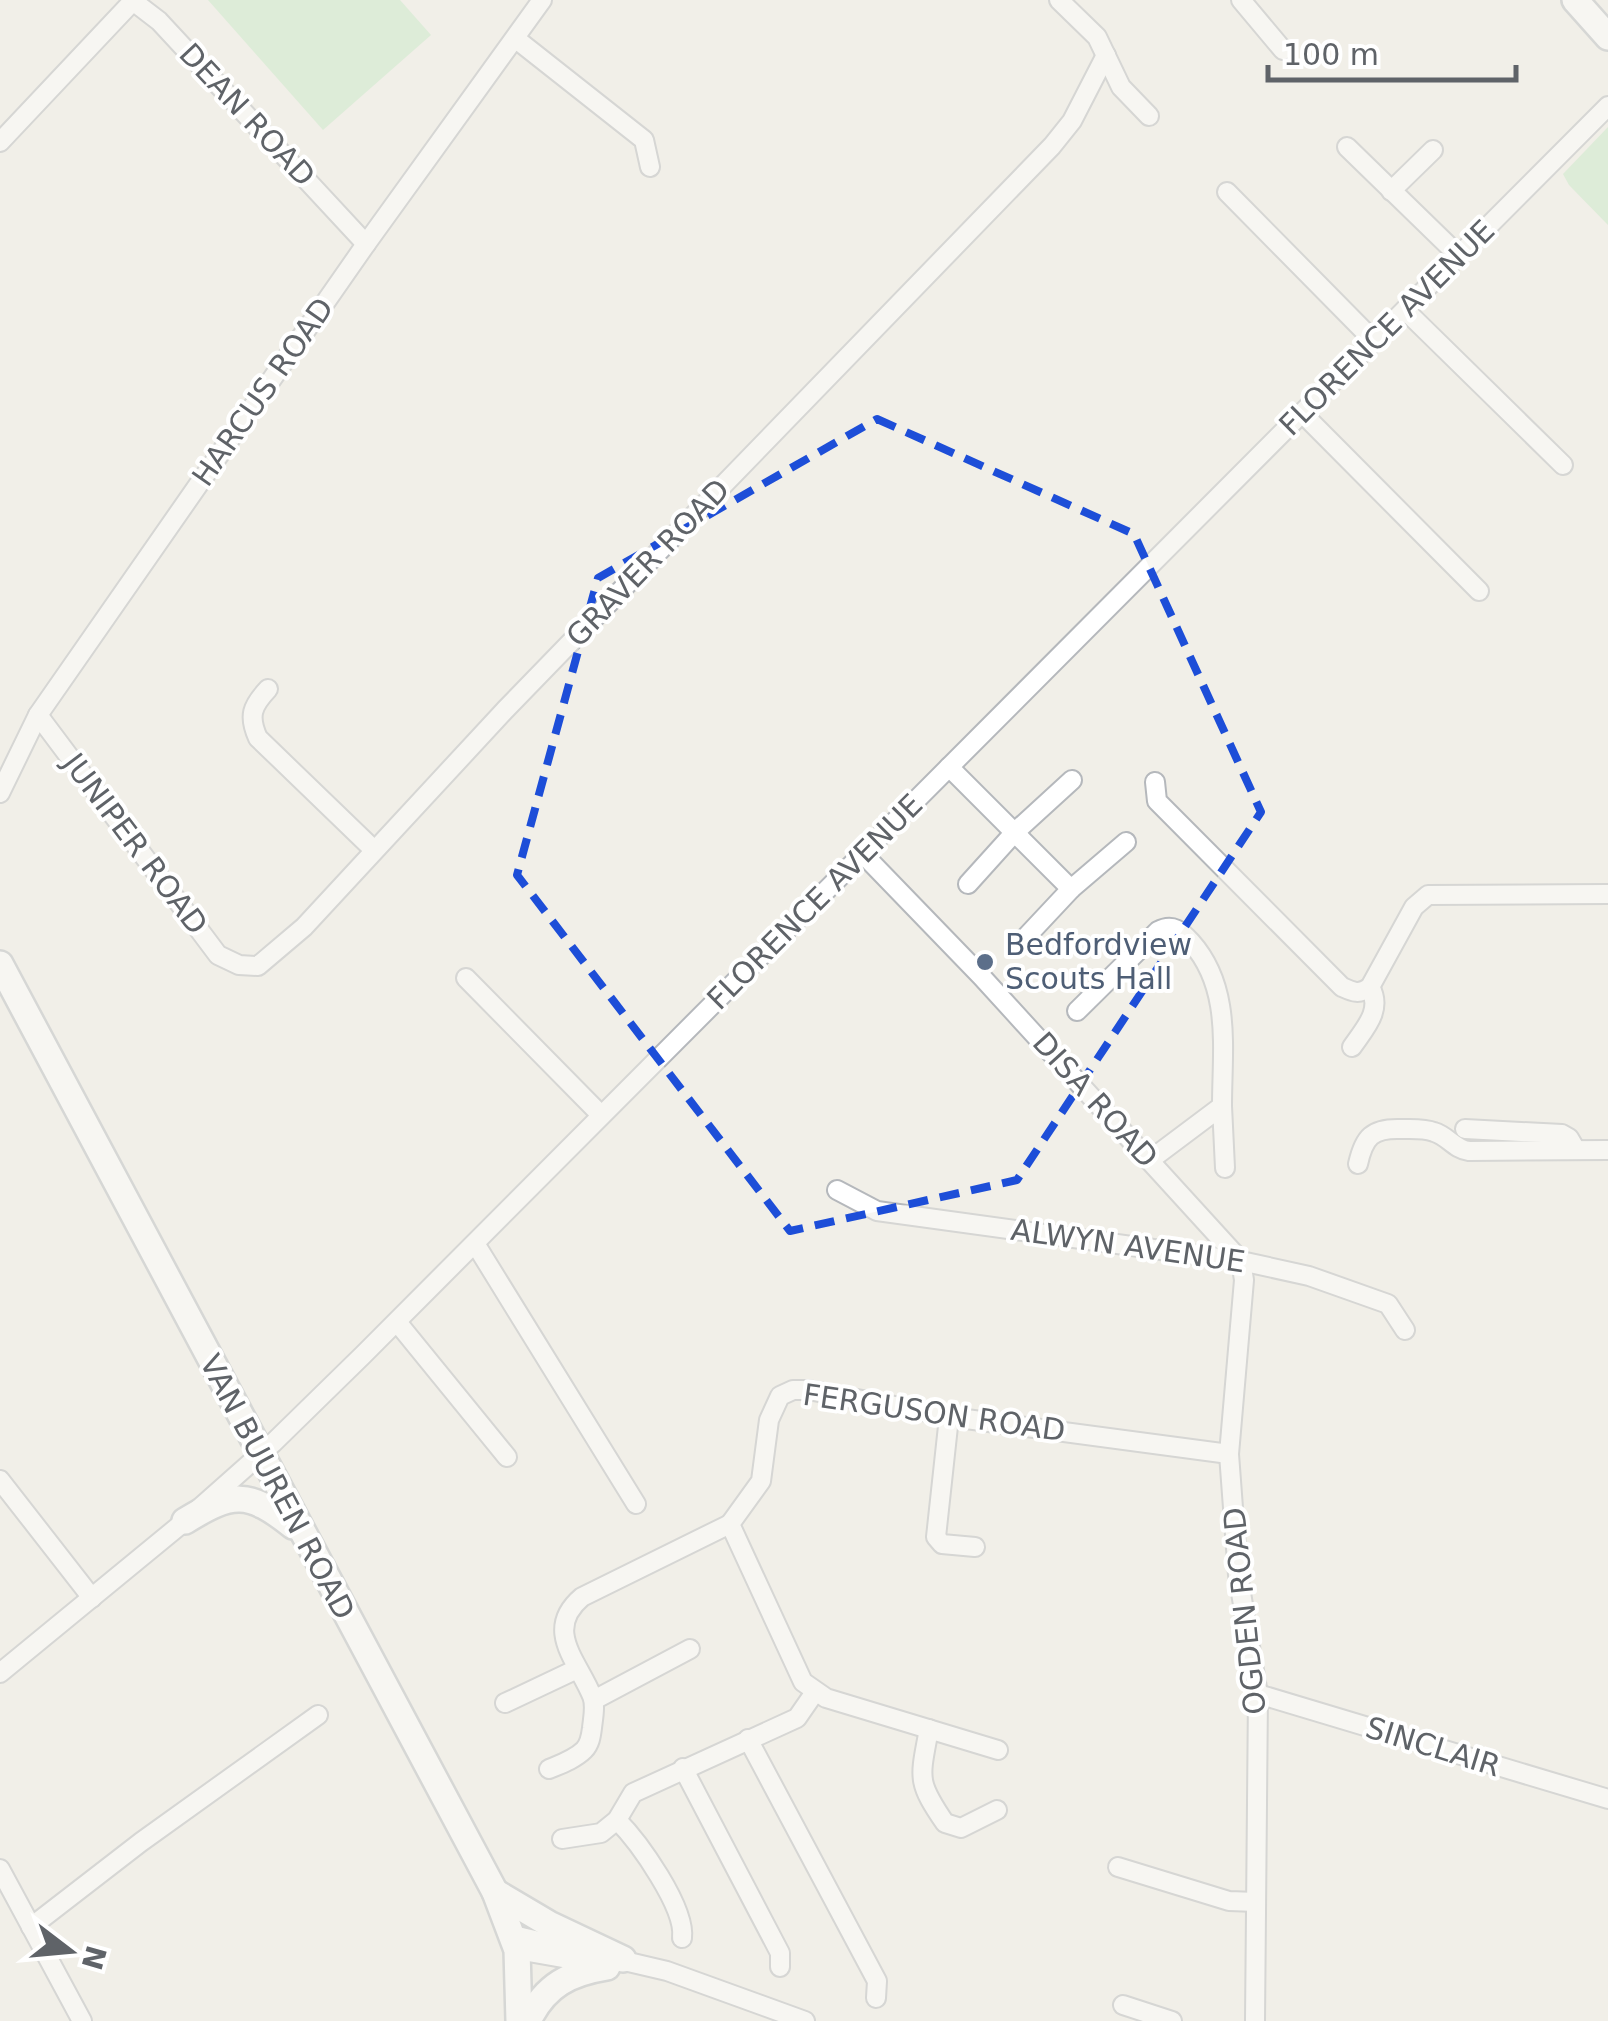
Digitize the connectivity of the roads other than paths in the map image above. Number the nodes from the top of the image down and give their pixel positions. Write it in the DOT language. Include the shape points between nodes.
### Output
graph roads {
  1 [pos="542,0"];
  2 [pos="1059,0"];
  3 [pos="1242,0"];
  4 [pos="1575,0"];
  5 [pos="132,1"];
  6 [pos="1608,36"];
  7 [pos="516,38"];
  8 [pos="1283,50"];
  9 [pos="1106,55"];
  10 [pos="1608,106"];
  11 [pos="1149,116"];
  12 [pos="0,142"];
  13 [pos="1347,147"];
  14 [pos="1432,150"];
  15 [pos="650,167"];
  16 [pos="1392,191"];
  17 [pos="1228,192"];
  18 [pos="366,244"];
  19 [pos="1459,256"];
  20 [pos="1405,310"];
  21 [pos="1374,341"];
  22 [pos="1302,413"];
  23 [pos="1563,465"];
  24 [pos="1479,591"];
  25 [pos="268,689"];
  26 [pos="38,715"];
  27 [pos="948,767"];
  28 [pos="1072,780"];
  29 [pos="1155,782"];
  30 [pos="0,793"];
  31 [pos="1016,832"];
  32 [pos="1126,842"];
  33 [pos="374,850"];
  34 [pos="863,854"];
  35 [pos="968,884"];
  36 [pos="1071,889"];
  37 [pos="1608,894"];
  38 [pos="1026,937"];
  39 [pos="0,964"];
  40 [pos="239,966"];
  41 [pos="466,978"];
  42 [pos="1370,986"];
  43 [pos="1077,1010"];
  44 [pos="1352,1047"];
  45 [pos="1222,1106"];
  46 [pos="602,1115"];
  47 [pos="1465,1129"];
  48 [pos="1576,1150"];
  49 [pos="1608,1150"];
  50 [pos="1150,1160"];
  51 [pos="1358,1164"];
  52 [pos="1225,1168"];
  53 [pos="837,1190"];
  54 [pos="476,1245"];
  55 [pos="1241,1261"];
  56 [pos="397,1322"];
  57 [pos="1405,1330"];
  58 [pos="949,1417"];
  59 [pos="259,1454"];
  60 [pos="1229,1454"];
  61 [pos="508,1458"];
  62 [pos="0,1480"];
  63 [pos="636,1504"];
  64 [pos="184,1521"];
  65 [pos="730,1524"];
  66 [pos="301,1532"];
  67 [pos="974,1547"];
  68 [pos="92,1598"];
  69 [pos="690,1649"];
  70 [pos="577,1669"];
  71 [pos="0,1673"];
  72 [pos="814,1692"];
  73 [pos="1258,1694"];
  74 [pos="594,1700"];
  75 [pos="504,1703"];
  76 [pos="318,1715"];
  77 [pos="929,1729"];
  78 [pos="748,1739"];
  79 [pos="998,1750"];
  80 [pos="683,1768"];
  81 [pos="549,1770"];
  82 [pos="1608,1799"];
  83 [pos="998,1810"];
  84 [pos="617,1820"];
  85 [pos="562,1839"];
  86 [pos="1118,1867"];
  87 [pos="0,1869"];
  88 [pos="495,1892"];
  89 [pos="1256,1902"];
  90 [pos="31,1927"];
  91 [pos="682,1938"];
  92 [pos="515,1942"];
  93 [pos="615,1963"];
  94 [pos="780,1967"];
  95 [pos="876,1998"];
  96 [pos="1123,2005"];
  97 [pos="82,2021"];
  98 [pos="519,2021"];
  99 [pos="528,2021"];
  100 [pos="806,2021"];
  101 [pos="1172,2021"];
  102 [pos="1255,2021"];
  1 -- 7 [label="street, HARCUS ROAD"];
  2 -- 9 [label="street"];
  3 -- 8 [label="street"];
  4 -- 6 [label="main road"];
  5 -- 12 [label="street, DEAN ROAD"];
  5 -- 18 [label="street, DEAN ROAD" via="159,20"];
  7 -- 15 [label="street" via="644,140"];
  7 -- 18 [label="street, HARCUS ROAD"];
  9 -- 11 [label="street" via="1121,87"];
  9 -- 33 [label="street, GRAVER ROAD" via="1052,146"];
  10 -- 19 [label="street, FLORENCE AVENUE"];
  13 -- 16 [label="street"];
  14 -- 16 [label="street"];
  16 -- 19 [label="street"];
  17 -- 21 [label="street"];
  18 -- 26 [label="street, HARCUS ROAD"];
  19 -- 20 [label="street, FLORENCE AVENUE"];
  20 -- 21 [label="street, FLORENCE AVENUE"];
  20 -- 23 [label="street"];
  21 -- 22 [label="street, FLORENCE AVENUE"];
  22 -- 24 [label="street"];
  22 -- 27 [label="street, FLORENCE AVENUE"];
  25 -- 33 [label="street" via="253,705 250,722 258,738"];
  26 -- 30 [label="street, HARCUS ROAD"];
  26 -- 40 [label="street, JUNIPER ROAD" via="218,955"];
  27 -- 31 [label="street"];
  27 -- 34 [label="street, FLORENCE AVENUE"];
  28 -- 31 [label="street"];
  29 -- 42 [label="street" via="1157,801 1342,987 1359,992"];
  31 -- 35 [label="street"];
  31 -- 36 [label="street"];
  32 -- 36 [label="street"];
  33 -- 40 [label="street, GRAVER ROAD" via="265,963"];
  34 -- 46 [label="street, FLORENCE AVENUE"];
  34 -- 50 [label="street, DISA ROAD"];
  36 -- 38 [label="street"];
  37 -- 42 [label="street" via="1428,895 1414,907"];
  39 -- 59 [label="main road, VAN BUUREN ROAD"];
  41 -- 46 [label="street"];
  42 -- 44 [label="street" via="1376,998 1372,1017"];
  43 -- 45 [label="street" via="1158,931 1175,928 1216,980"];
  45 -- 50 [label="street"];
  45 -- 52 [label="street"];
  46 -- 54 [label="street, FLORENCE AVENUE"];
  47 -- 48 [label="street" via="1562,1134"];
  48 -- 49 [label="street"];
  48 -- 51 [label="street" via="1469,1151 1438,1133 1388,1128 1368,1135"];
  50 -- 55 [label="street, DISA ROAD"];
  53 -- 55 [label="street, ALWYN AVENUE" via="877,1211"];
  54 -- 56 [label="street, FLORENCE AVENUE"];
  54 -- 63 [label="street"];
  55 -- 57 [label="street, ALWYN AVENUE" via="1388,1304"];
  55 -- 60 [label="street, OGDEN ROAD"];
  56 -- 59 [label="street, FLORENCE AVENUE"];
  56 -- 61 [label="street"];
  58 -- 60 [label="street, FERGUSON ROAD"];
  58 -- 65 [label="street, FERGUSON ROAD" via="808,1390 786,1392 769,1420 761,1482"];
  58 -- 67 [label="street" via="936,1537 942,1544"];
  59 -- 64 [label="street, FLORENCE AVENUE"];
  59 -- 66 [label="main road, VAN BUUREN ROAD"];
  60 -- 73 [label="street, OGDEN ROAD" via="1238,1575"];
  62 -- 68 [label="street"];
  64 -- 66 [label="main road" via="240,1498 263,1504"];
  64 -- 68 [label="street, FLORENCE AVENUE"];
  65 -- 70 [label="street, FERGUSON ROAD" via="582,1597 564,1621"];
  65 -- 72 [label="street" via="796,1670"];
  66 -- 88 [label="main road, VAN BUUREN ROAD"];
  68 -- 71 [label="street, FLORENCE AVENUE"];
  69 -- 74 [label="street"];
  70 -- 74 [label="street"];
  70 -- 75 [label="street"];
  72 -- 77 [label="street"];
  72 -- 78 [label="street" via="796,1718"];
  73 -- 82 [label="street, SINCLAIR"];
  73 -- 89 [label="street, OGDEN ROAD"];
  74 -- 81 [label="street" via="588,1745"];
  76 -- 90 [label="street"];
  77 -- 79 [label="street"];
  77 -- 83 [label="street" via="921,1781 944,1824 961,1828"];
  78 -- 80 [label="street"];
  78 -- 95 [label="street" via="876,1981"];
  80 -- 84 [label="street" via="633,1793"];
  80 -- 94 [label="street" via="780,1953"];
  84 -- 85 [label="street" via="601,1832"];
  84 -- 91 [label="street" via="640,1844 682,1922"];
  86 -- 89 [label="street" via="1229,1901"];
  87 -- 90 [label="street"];
  88 -- 92 [label="main road, VAN BUUREN ROAD"];
  88 -- 93 [label="main road"];
  89 -- 102 [label="street, OGDEN ROAD"];
  90 -- 97 [label="street"];
  92 -- 93 [label="street"];
  92 -- 98 [label="main road, VAN BUUREN ROAD"];
  93 -- 99 [label="main road" via="564,1977"];
  93 -- 100 [label="street"];
  96 -- 101 [label="street"];
}
